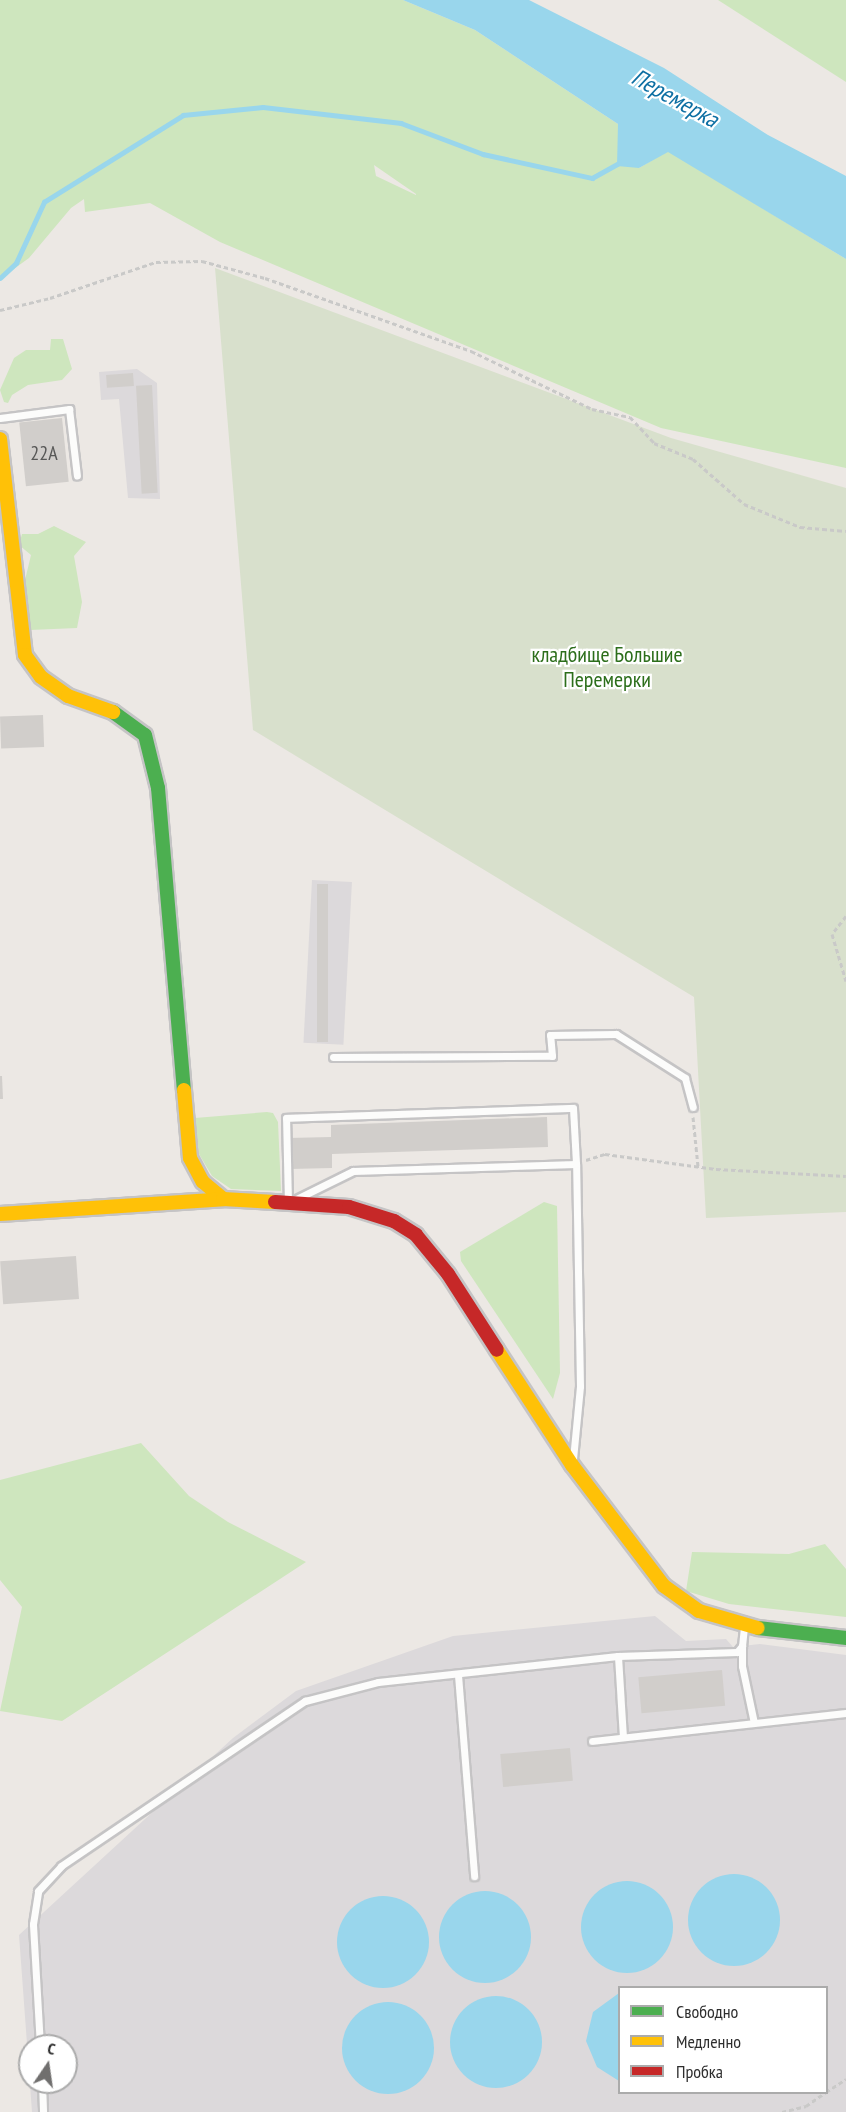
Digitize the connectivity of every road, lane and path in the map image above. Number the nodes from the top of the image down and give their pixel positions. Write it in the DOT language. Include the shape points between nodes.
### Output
graph roads {
  1 [pos="0,310"];
  2 [pos="0,417"];
  3 [pos="0,439"];
  4 [pos="77,476"];
  5 [pos="846,531"];
  6 [pos="846,916"];
  7 [pos="846,981"];
  8 [pos="333,1057"];
  9 [pos="693,1107"];
  10 [pos="589,1160"];
  11 [pos="576,1164"];
  12 [pos="698,1166"];
  13 [pos="845,1176"];
  14 [pos="223,1199"];
  15 [pos="288,1203"];
  16 [pos="0,1214"];
  17 [pos="572,1465"];
  18 [pos="744,1626"];
  19 [pos="846,1638"];
  20 [pos="742,1646"];
  21 [pos="618,1656"];
  22 [pos="458,1675"];
  23 [pos="846,1713"];
  24 [pos="754,1723"];
  25 [pos="623,1737"];
  26 [pos="592,1741"];
  27 [pos="474,1876"];
  28 [pos="39,2034"];
  29 [pos="846,2079"];
  30 [pos="828,2091"];
  31 [pos="42,2094"];
  32 [pos="823,2094"];
  33 [pos="43,2112"];
  34 [pos="782,2112"];
  1 -- 5 [label="path" via="50,298 156,262 202,261 265,278 471,351 592,409 630,417 654,443 693,459 744,504 800,527"];
  2 -- 4 [label="lane" via="69,409"];
  3 -- 14 [label="street" via="25,655 41,677 68,696 115,713 145,735 158,788 190,1158 203,1182"];
  6 -- 7 [label="path" via="832,934"];
  8 -- 9 [label="lane" via="552,1056 550,1035 616,1034 685,1078"];
  9 -- 12 [label="path"];
  10 -- 12 [label="path" via="605,1154"];
  11 -- 15 [label="lane" via="353,1171"];
  11 -- 15 [label="lane" via="573,1108 286,1118"];
  11 -- 17 [label="lane" via="580,1386"];
  12 -- 13 [label="path"];
  14 -- 15 [label="street"];
  14 -- 16 [label="street"];
  15 -- 17 [label="street" via="364,1210 394,1221 416,1235 448,1274"];
  17 -- 18 [label="street" via="664,1586 699,1611"];
  18 -- 19 [label="street"];
  18 -- 20 [label="lane"];
  20 -- 21 [label="lane" via="737,1652"];
  20 -- 24 [label="lane" via="742,1666"];
  21 -- 22 [label="lane"];
  21 -- 25 [label="lane"];
  22 -- 27 [label="lane"];
  22 -- 28 [label="lane" via="378,1682 305,1701 61,1866 38,1891 33,1924"];
  23 -- 24 [label="lane"];
  24 -- 25 [label="lane"];
  25 -- 26 [label="lane"];
  29 -- 30 [label="path"];
  31 -- 33 [label="lane"];
  32 -- 34 [label="path" via="806,2106"];
}
